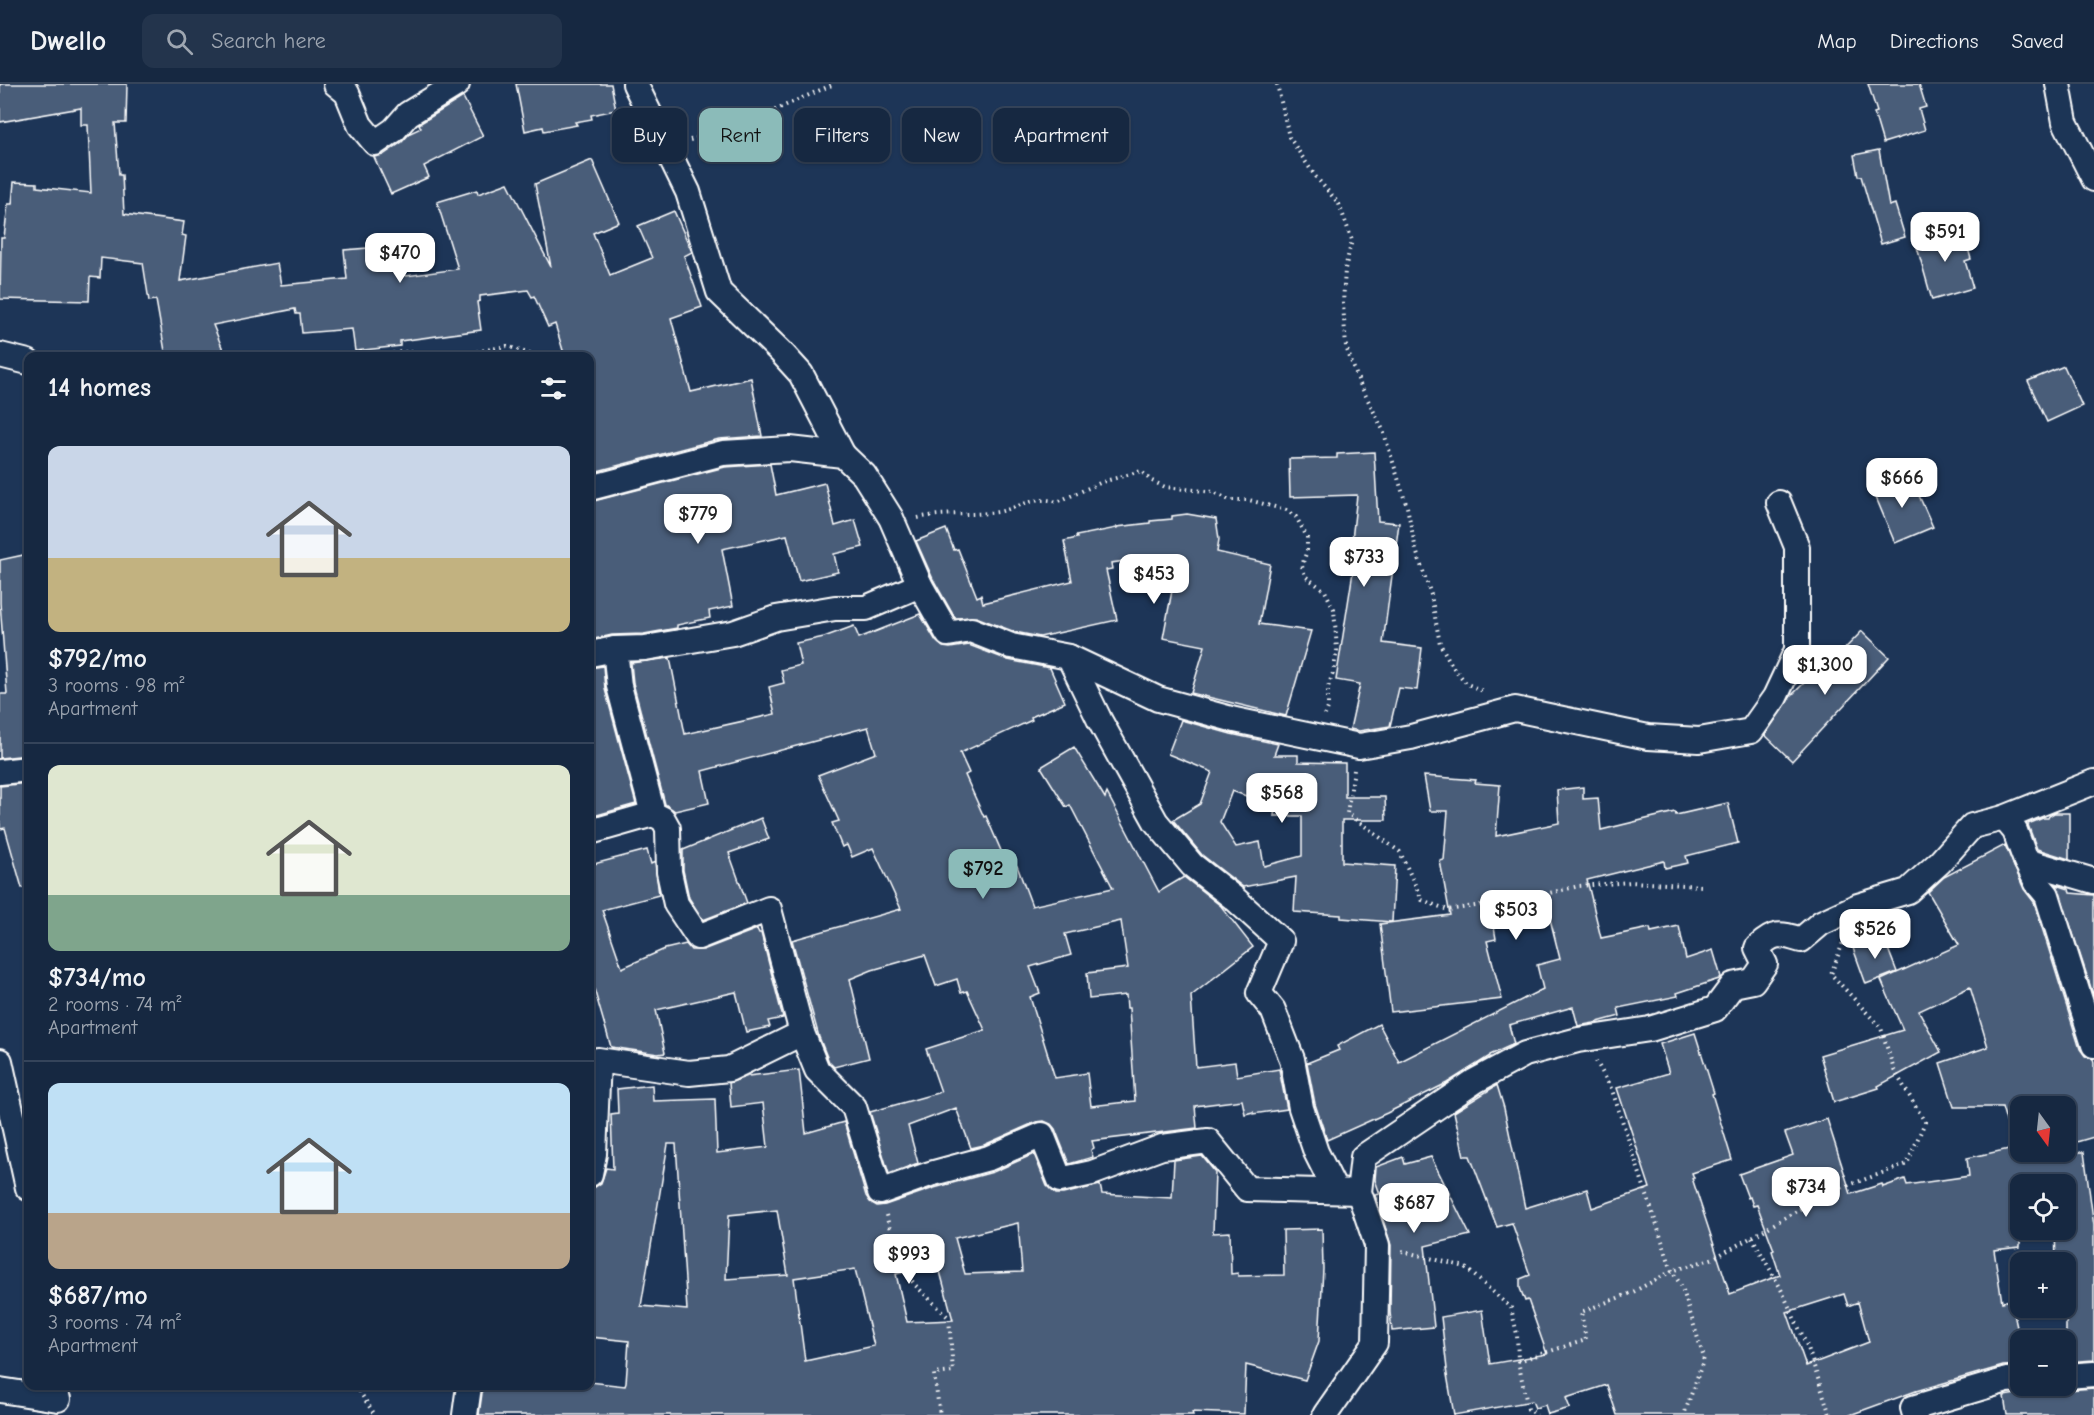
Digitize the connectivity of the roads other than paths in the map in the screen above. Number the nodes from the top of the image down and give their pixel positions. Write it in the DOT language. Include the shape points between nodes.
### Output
graph roads {
  1 [pos="336,84"];
  2 [pos="457,84"];
  3 [pos="635,84"];
  4 [pos="2058,84"];
  5 [pos="2094,179"];
  6 [pos="0,355"];
  7 [pos="24,361"];
  8 [pos="843,455"];
  9 [pos="594,487"];
  10 [pos="1779,503"];
  11 [pos="920,585"];
  12 [pos="615,649"];
  13 [pos="594,653"];
  14 [pos="1069,657"];
  15 [pos="24,769"];
  16 [pos="0,772"];
  17 [pos="2094,782"];
  18 [pos="653,814"];
  19 [pos="2004,818"];
  20 [pos="594,831"];
  21 [pos="2026,861"];
  22 [pos="2094,881"];
  23 [pos="802,1033"];
  24 [pos="2094,1045"];
  25 [pos="0,1061"];
  26 [pos="594,1117"];
  27 [pos="24,1170"];
  28 [pos="1335,1190"];
  29 [pos="1359,1192"];
  30 [pos="2094,1374"];
  31 [pos="2076,1375"];
  32 [pos="2010,1380"];
  33 [pos="0,1390"];
  34 [pos="469,1390"];
  35 [pos="59,1400"];
  36 [pos="465,1415"];
  37 [pos="1325,1415"];
  38 [pos="1915,1415"];
  1 -- 2 [label="street" via="347,93 360,125 375,143 408,114"];
  3 -- 8 [label="street" via="688,192 719,292 801,374"];
  4 -- 5 [label="street" via="2065,122"];
  6 -- 7 [label="street"];
  8 -- 9 [label="street" via="790,449 723,453"];
  8 -- 11 [label="street" via="864,475 894,524"];
  10 -- 14 [label="street" via="1797,547 1797,650 1774,697 1751,731 1699,740 1648,737 1515,709 1411,737 1359,746 1158,699"];
  11 -- 12 [label="street" via="866,608 835,608 786,616 733,633 645,648"];
  11 -- 14 [label="street" via="948,634 970,630 1011,646"];
  12 -- 13 [label="street"];
  12 -- 18 [label="street" via="619,686"];
  14 -- 28 [label="street" via="1156,822 1192,865 1281,941 1258,993 1273,1010 1292,1059 1301,1108 1316,1152"];
  15 -- 16 [label="street"];
  17 -- 19 [label="street"];
  18 -- 20 [label="street"];
  18 -- 23 [label="street" via="663,819 668,828 669,872 676,903 698,937 769,909"];
  19 -- 21 [label="street" via="2015,831"];
  19 -- 29 [label="street" via="1972,826 1908,891 1858,906 1821,924 1801,940 1781,934 1769,937 1757,948 1765,964 1753,981 1733,985 1715,1009 1650,1029 1525,1054 1476,1081 1363,1157"];
  21 -- 22 [label="street"];
  21 -- 24 [label="street" via="2047,895"];
  23 -- 26 [label="street" via="729,1069 688,1073 598,1060"];
  23 -- 28 [label="street" via="817,1070 854,1107 880,1192 989,1158 1042,1136 1060,1180 1092,1173 1162,1146 1208,1141 1247,1189"];
  25 -- 27 [label="street"];
  28 -- 29 [label="street"];
  29 -- 37 [label="street" via="1377,1245 1375,1343"];
  30 -- 31 [label="street"];
  32 -- 38 [label="street" via="1913,1408"];
  33 -- 35 [label="street"];
  34 -- 36 [label="street"];
}
